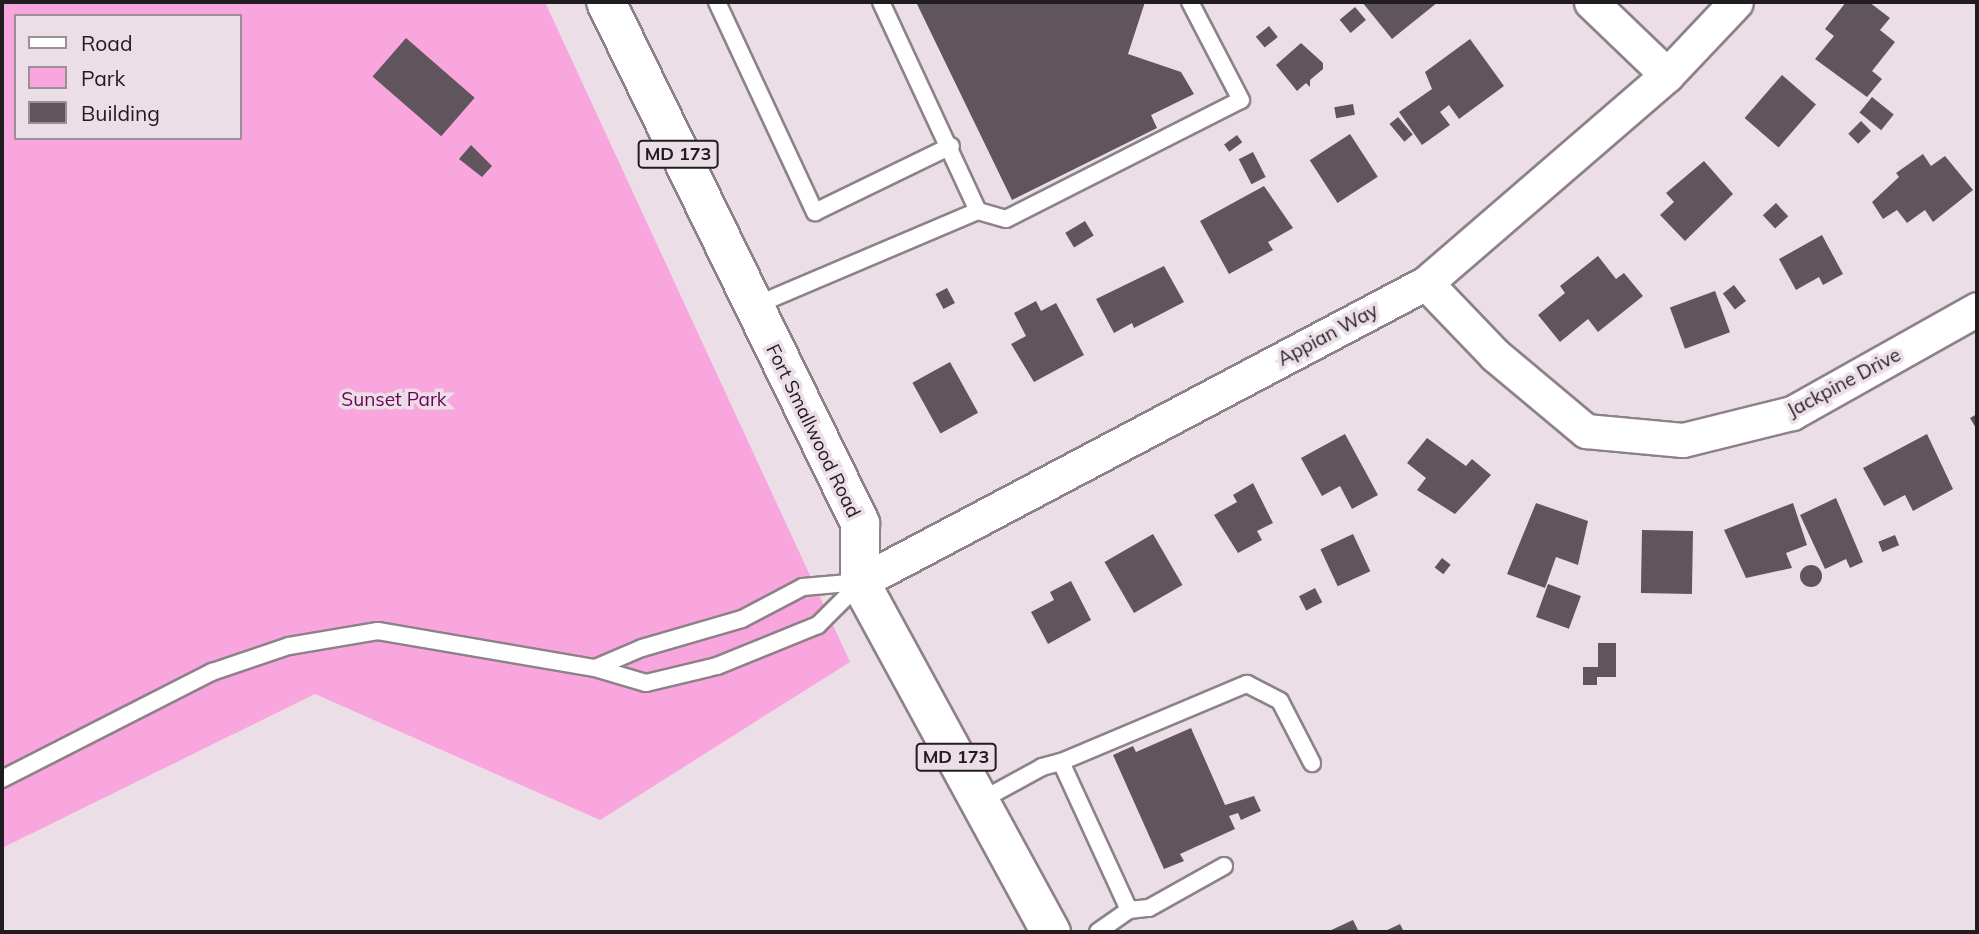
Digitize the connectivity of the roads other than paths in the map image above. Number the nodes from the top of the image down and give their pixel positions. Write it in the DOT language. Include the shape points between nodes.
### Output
graph roads {
  1 [pos="606,2"];
  2 [pos="717,2"];
  3 [pos="881,2"];
  4 [pos="1190,2"];
  5 [pos="1591,2"];
  6 [pos="1736,2"];
  7 [pos="1667,75"];
  8 [pos="951,146"];
  9 [pos="978,211"];
  10 [pos="1426,283"];
  11 [pos="751,307"];
  12 [pos="1977,309"];
  13 [pos="860,582"];
  14 [pos="595,668"];
  15 [pos="1061,762"];
  16 [pos="1312,763"];
  17 [pos="2,779"];
  18 [pos="980,801"];
  19 [pos="1224,866"];
  20 [pos="1129,910"];
  21 [pos="1051,932"];
  22 [pos="1098,932"];
  1 -- 11 [label="main road, Fort Smallwood Road / MD 173"];
  2 -- 8 [label="lane" via="816,212"];
  3 -- 8 [label="lane"];
  4 -- 9 [label="lane" via="1241,100 1006,219"];
  5 -- 7 [label="street"];
  6 -- 7 [label="street, Appian Way"];
  7 -- 10 [label="street, Appian Way"];
  8 -- 9 [label="lane"];
  9 -- 11 [label="lane"];
  10 -- 12 [label="street, Jackpine Drive" via="1495,355 1586,431 1683,440 1793,413"];
  10 -- 13 [label="street, Appian Way"];
  11 -- 13 [label="main road, Fort Smallwood Road / MD 173" via="860,523"];
  13 -- 14 [label="lane" via="803,587 743,619 642,648"];
  13 -- 14 [label="lane" via="818,625 716,666 646,683"];
  13 -- 18 [label="main road, Fort Smallwood Road / MD 173"];
  14 -- 17 [label="lane" via="378,631 289,646 212,672"];
  15 -- 16 [label="lane" via="1247,684 1280,701"];
  15 -- 18 [label="lane" via="1042,767"];
  15 -- 20 [label="lane"];
  18 -- 21 [label="main road, Fort Smallwood Road / MD 173"];
  19 -- 20 [label="lane" via="1149,908"];
  20 -- 22 [label="lane"];
}
